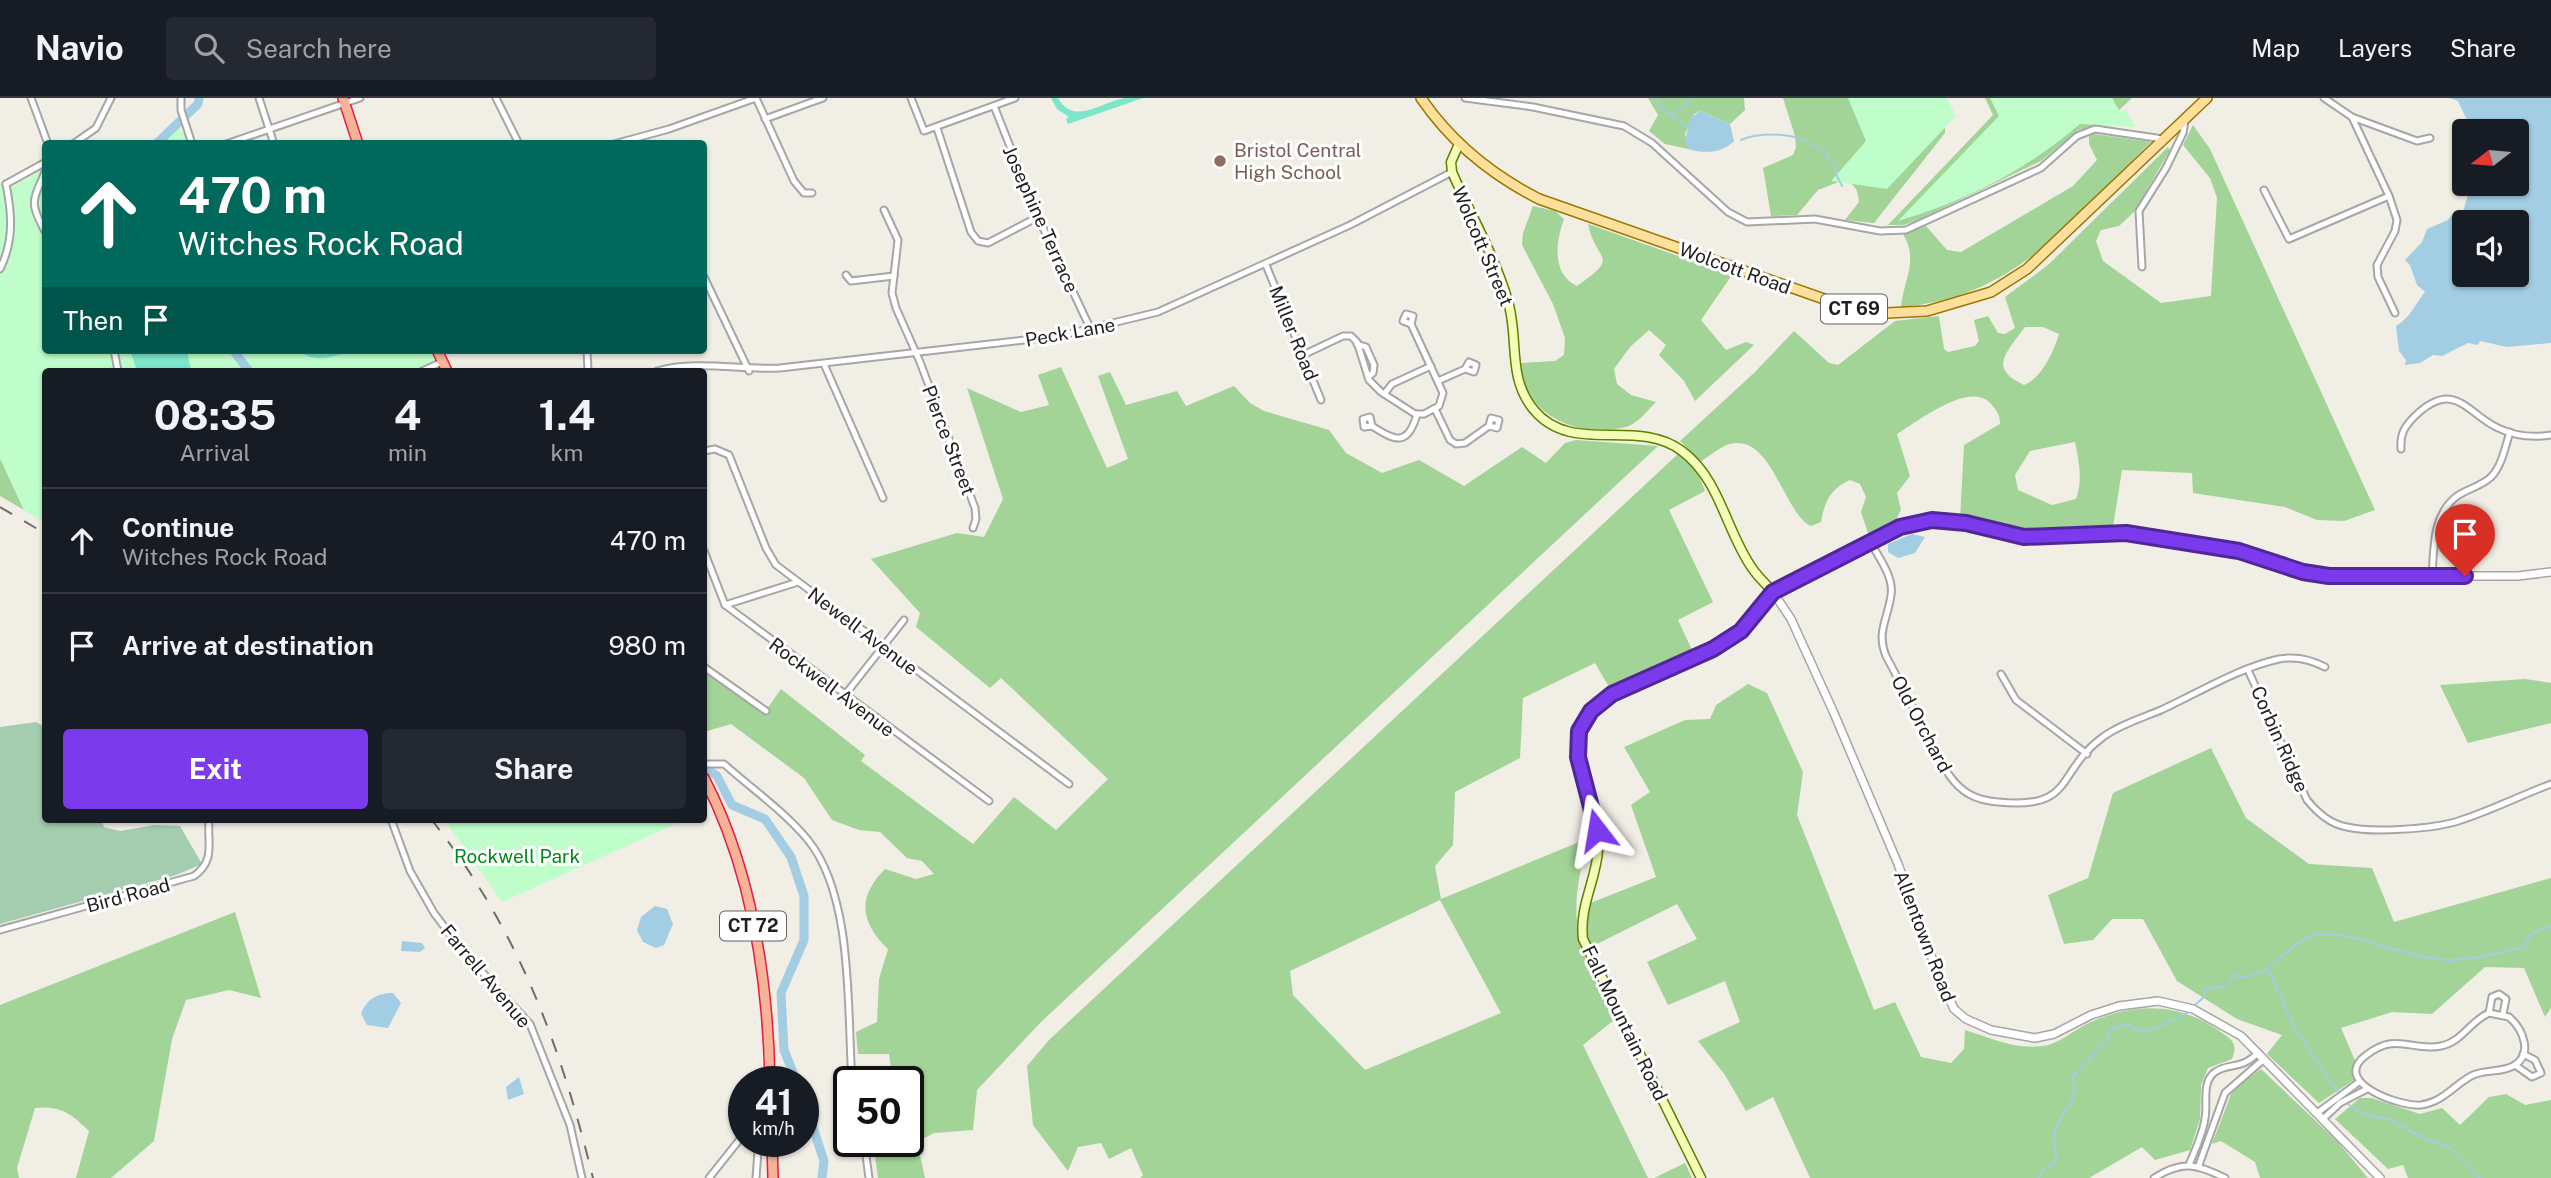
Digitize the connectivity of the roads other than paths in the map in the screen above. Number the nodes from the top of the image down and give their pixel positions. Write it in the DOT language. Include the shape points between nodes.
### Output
graph roads {
  1 [pos="30,98"];
  2 [pos="111,98"];
  3 [pos="181,98"];
  4 [pos="259,98"];
  5 [pos="360,98"];
  6 [pos="496,98"];
  7 [pos="756,98"];
  8 [pos="823,98"];
  9 [pos="911,98"];
  10 [pos="1015,98"];
  11 [pos="1421,98"];
  12 [pos="1465,98"];
  13 [pos="2207,98"];
  14 [pos="2324,98"];
  15 [pos="344,101"];
  16 [pos="994,106"];
  17 [pos="2353,117"];
  18 [pos="765,119"];
  19 [pos="2185,120"];
  20 [pos="937,128"];
  21 [pos="269,129"];
  22 [pos="2430,138"];
  23 [pos="2164,139"];
  24 [pos="46,140"];
  25 [pos="79,140"];
  26 [pos="191,140"];
  27 [pos="237,140"];
  28 [pos="273,140"];
  29 [pos="357,140"];
  30 [pos="517,140"];
  31 [pos="640,140"];
  32 [pos="1459,144"];
  33 [pos="42,164"];
  34 [pos="1452,172"];
  35 [pos="42,178"];
  36 [pos="3,183"];
  37 [pos="2264,190"];
  38 [pos="812,193"];
  39 [pos="2389,196"];
  40 [pos="884,210"];
  41 [pos="1038,217"];
  42 [pos="42,225"];
  43 [pos="1266,265"];
  44 [pos="2142,267"];
  45 [pos="0,269"];
  46 [pos="846,275"];
  47 [pos="894,276"];
  48 [pos="707,283"];
  49 [pos="2395,313"];
  50 [pos="1411,324"];
  51 [pos="1091,330"];
  52 [pos="1357,344"];
  53 [pos="916,353"];
  54 [pos="1303,355"];
  55 [pos="824,364"];
  56 [pos="1431,366"];
  57 [pos="683,368"];
  58 [pos="706,368"];
  59 [pos="707,368"];
  60 [pos="1465,369"];
  61 [pos="750,371"];
  62 [pos="1367,377"];
  63 [pos="1438,381"];
  64 [pos="1384,394"];
  65 [pos="1321,401"];
  66 [pos="1435,409"];
  67 [pos="1417,414"];
  68 [pos="1372,426"];
  69 [pos="1489,426"];
  70 [pos="2510,432"];
  71 [pos="2551,435"];
  72 [pos="2401,449"];
  73 [pos="707,450"];
  74 [pos="883,498"];
  75 [pos="973,528"];
  76 [pos="1871,543"];
  77 [pos="707,559"];
  78 [pos="2551,572"];
  79 [pos="2432,577"];
  80 [pos="798,582"];
  81 [pos="1773,592"];
  82 [pos="724,605"];
  83 [pos="904,620"];
  84 [pos="884,647"];
  85 [pos="2325,667"];
  86 [pos="707,669"];
  87 [pos="2248,670"];
  88 [pos="2001,674"];
  89 [pos="844,696"];
  90 [pos="766,712"];
  91 [pos="2087,754"];
  92 [pos="707,763"];
  93 [pos="2551,784"];
  94 [pos="707,785"];
  95 [pos="1069,785"];
  96 [pos="989,801"];
  97 [pos="209,823"];
  98 [pos="392,823"];
  99 [pos="0,930"];
  100 [pos="2489,1013"];
  101 [pos="2503,1014"];
  102 [pos="2523,1055"];
  103 [pos="2261,1056"];
  104 [pos="2515,1065"];
  105 [pos="770,1066"];
  106 [pos="851,1066"];
  107 [pos="2359,1082"];
  108 [pos="2367,1089"];
  109 [pos="2320,1116"];
  110 [pos="728,1154"];
  111 [pos="758,1157"];
  112 [pos="772,1157"];
  113 [pos="866,1157"];
  114 [pos="2189,1165"];
  115 [pos="2199,1165"];
  116 [pos="582,1178"];
  117 [pos="709,1178"];
  118 [pos="756,1178"];
  119 [pos="773,1178"];
  120 [pos="869,1178"];
  121 [pos="1701,1178"];
  122 [pos="2154,1178"];
  123 [pos="2225,1178"];
  124 [pos="2380,1178"];
  1 -- 24 [label="street"];
  2 -- 25 [label="street" via="96,128"];
  3 -- 26 [label="street"];
  4 -- 21 [label="street"];
  5 -- 15 [label="street"];
  6 -- 30 [label="street"];
  7 -- 18 [label="street"];
  7 -- 31 [label="street"];
  8 -- 18 [label="street"];
  9 -- 20 [label="street" via="924,131"];
  10 -- 16 [label="street"];
  11 -- 32 [label="main road, CT 69"];
  12 -- 23 [label="street" via="1624,125 1652,143 1728,212 1747,222 1815,219 1880,230 1906,230 2041,168 2077,136 2095,129"];
  13 -- 19 [label="main road, Wolcott Road / CT 69"];
  14 -- 17 [label="street"];
  15 -- 21 [label="street"];
  15 -- 29 [label="highway"];
  16 -- 20 [label="street"];
  16 -- 41 [label="street, Josephine Terrace"];
  17 -- 22 [label="street" via="2417,141"];
  17 -- 39 [label="street"];
  18 -- 38 [label="street" via="794,181 804,193"];
  19 -- 23 [label="main road, Wolcott Road / CT 69"];
  19 -- 44 [label="street" via="2172,156 2139,211"];
  20 -- 41 [label="street" via="971,232 978,241 988,243"];
  21 -- 27 [label="street"];
  21 -- 28 [label="street"];
  23 -- 32 [label="main road, Wolcott Road / CT 69" via="2027,270 1963,303 1908,313 1844,306 1557,206 1502,178"];
  32 -- 34 [label="main road, Wolcott Street"];
  33 -- 36 [label="street"];
  34 -- 43 [label="street, Peck Lane"];
  34 -- 81 [label="main road, Wolcott Street" via="1507,297 1515,374 1531,406 1548,422 1580,435 1649,435 1682,450 1702,468 1752,568"];
  35 -- 42 [label="street" via="33,196"];
  36 -- 45 [label="street" via="11,226 8,252"];
  37 -- 39 [label="street" via="2289,239"];
  39 -- 49 [label="street" via="2395,231 2377,265"];
  40 -- 47 [label="street, Pierce Street" via="898,240"];
  41 -- 51 [label="street, Josephine Terrace"];
  43 -- 51 [label="street, Peck Lane" via="1158,312"];
  43 -- 54 [label="street, Miller Road"];
  46 -- 47 [label="street" via="851,281"];
  47 -- 53 [label="street, Pierce Street" via="896,308"];
  48 -- 61 [label="street"];
  50 -- 56 [label="street"];
  51 -- 53 [label="street, Peck Lane"];
  52 -- 54 [label="street" via="1346,335"];
  52 -- 62 [label="street"];
  52 -- 62 [label="street" via="1366,347 1374,365"];
  53 -- 55 [label="street, Peck Lane"];
  53 -- 75 [label="street, Pierce Street" via="975,509"];
  54 -- 65 [label="street, Miller Road"];
  55 -- 61 [label="street, Peck Lane"];
  55 -- 74 [label="street"];
  56 -- 63 [label="street"];
  56 -- 64 [label="street" via="1391,385"];
  57 -- 58 [label="street, Peck Lane"];
  59 -- 61 [label="street, Peck Lane"];
  60 -- 63 [label="street"];
  62 -- 64 [label="street"];
  63 -- 66 [label="street" via="1443,398"];
  64 -- 67 [label="street"];
  66 -- 67 [label="street"];
  66 -- 69 [label="street" via="1456,444"];
  67 -- 68 [label="street" via="1399,440"];
  70 -- 71 [label="street"];
  70 -- 72 [label="street" via="2465,404 2436,402 2407,424 2400,436"];
  70 -- 79 [label="street" via="2501,463 2491,477 2457,496 2446,508 2434,532"];
  73 -- 80 [label="street, Newell Avenue" via="729,456 766,548 776,565"];
  76 -- 79 [label="street" via="1900,527 1932,520 2024,537 2095,533 2164,538 2239,551 2329,576"];
  76 -- 81 [label="street"];
  76 -- 91 [label="street, Old Orchard" via="1891,584 1892,595 1881,626 1882,646 1959,789 1984,801 2035,804 2059,789"];
  77 -- 82 [label="street"];
  78 -- 79 [label="street"];
  80 -- 82 [label="street"];
  80 -- 84 [label="street, Newell Avenue"];
  81 -- 103 [label="street, Allentown Road" via="1791,619 1833,711 1954,1009 1991,1030 2035,1038 2102,1011 2168,1002 2220,1022"];
  81 -- 121 [label="main road, Fall Mountain Road" via="1741,631 1713,649 1612,694 1591,711 1579,731 1578,757 1598,850 1581,919 1583,939"];
  82 -- 89 [label="street, Rockwell Avenue"];
  83 -- 84 [label="street"];
  84 -- 89 [label="street"];
  84 -- 95 [label="street, Newell Avenue"];
  85 -- 87 [label="street, Old Orchard" via="2294,657"];
  86 -- 90 [label="street"];
  87 -- 91 [label="street, Old Orchard" via="2105,735"];
  87 -- 93 [label="street, Corbin Ridge" via="2307,800 2319,813 2348,828 2451,823"];
  88 -- 91 [label="street" via="2016,700"];
  89 -- 96 [label="street, Rockwell Avenue"];
  92 -- 106 [label="street" via="724,764 798,830 821,861 837,912"];
  94 -- 105 [label="highway, CT 72" via="734,844 757,943"];
  97 -- 99 [label="street, Bird Road" via="209,858 194,876"];
  98 -- 116 [label="street, Farrell Avenue" via="410,871 434,913 530,1024 570,1125"];
  100 -- 101 [label="street"];
  100 -- 101 [label="street" via="2491,997 2499,994 2506,999"];
  100 -- 107 [label="street" via="2447,1045 2403,1041 2378,1048 2360,1061"];
  101 -- 102 [label="street" via="2519,1026"];
  102 -- 104 [label="street"];
  102 -- 104 [label="street" via="2535,1060 2541,1073 2532,1077"];
  103 -- 109 [label="street, Allentown Road"];
  103 -- 114 [label="street" via="2211,1075 2205,1120"];
  103 -- 115 [label="street" via="2225,1093"];
  104 -- 108 [label="street" via="2474,1074 2448,1094 2422,1104 2396,1102"];
  107 -- 108 [label="street"];
  107 -- 109 [label="street"];
  108 -- 109 [label="street"];
  109 -- 124 [label="street, Allentown Road"];
  110 -- 117 [label="street"];
  111 -- 118 [label="street"];
  112 -- 119 [label="highway"];
  113 -- 120 [label="street"];
  114 -- 115 [label="street"];
  114 -- 122 [label="street"];
  115 -- 123 [label="street"];
}
